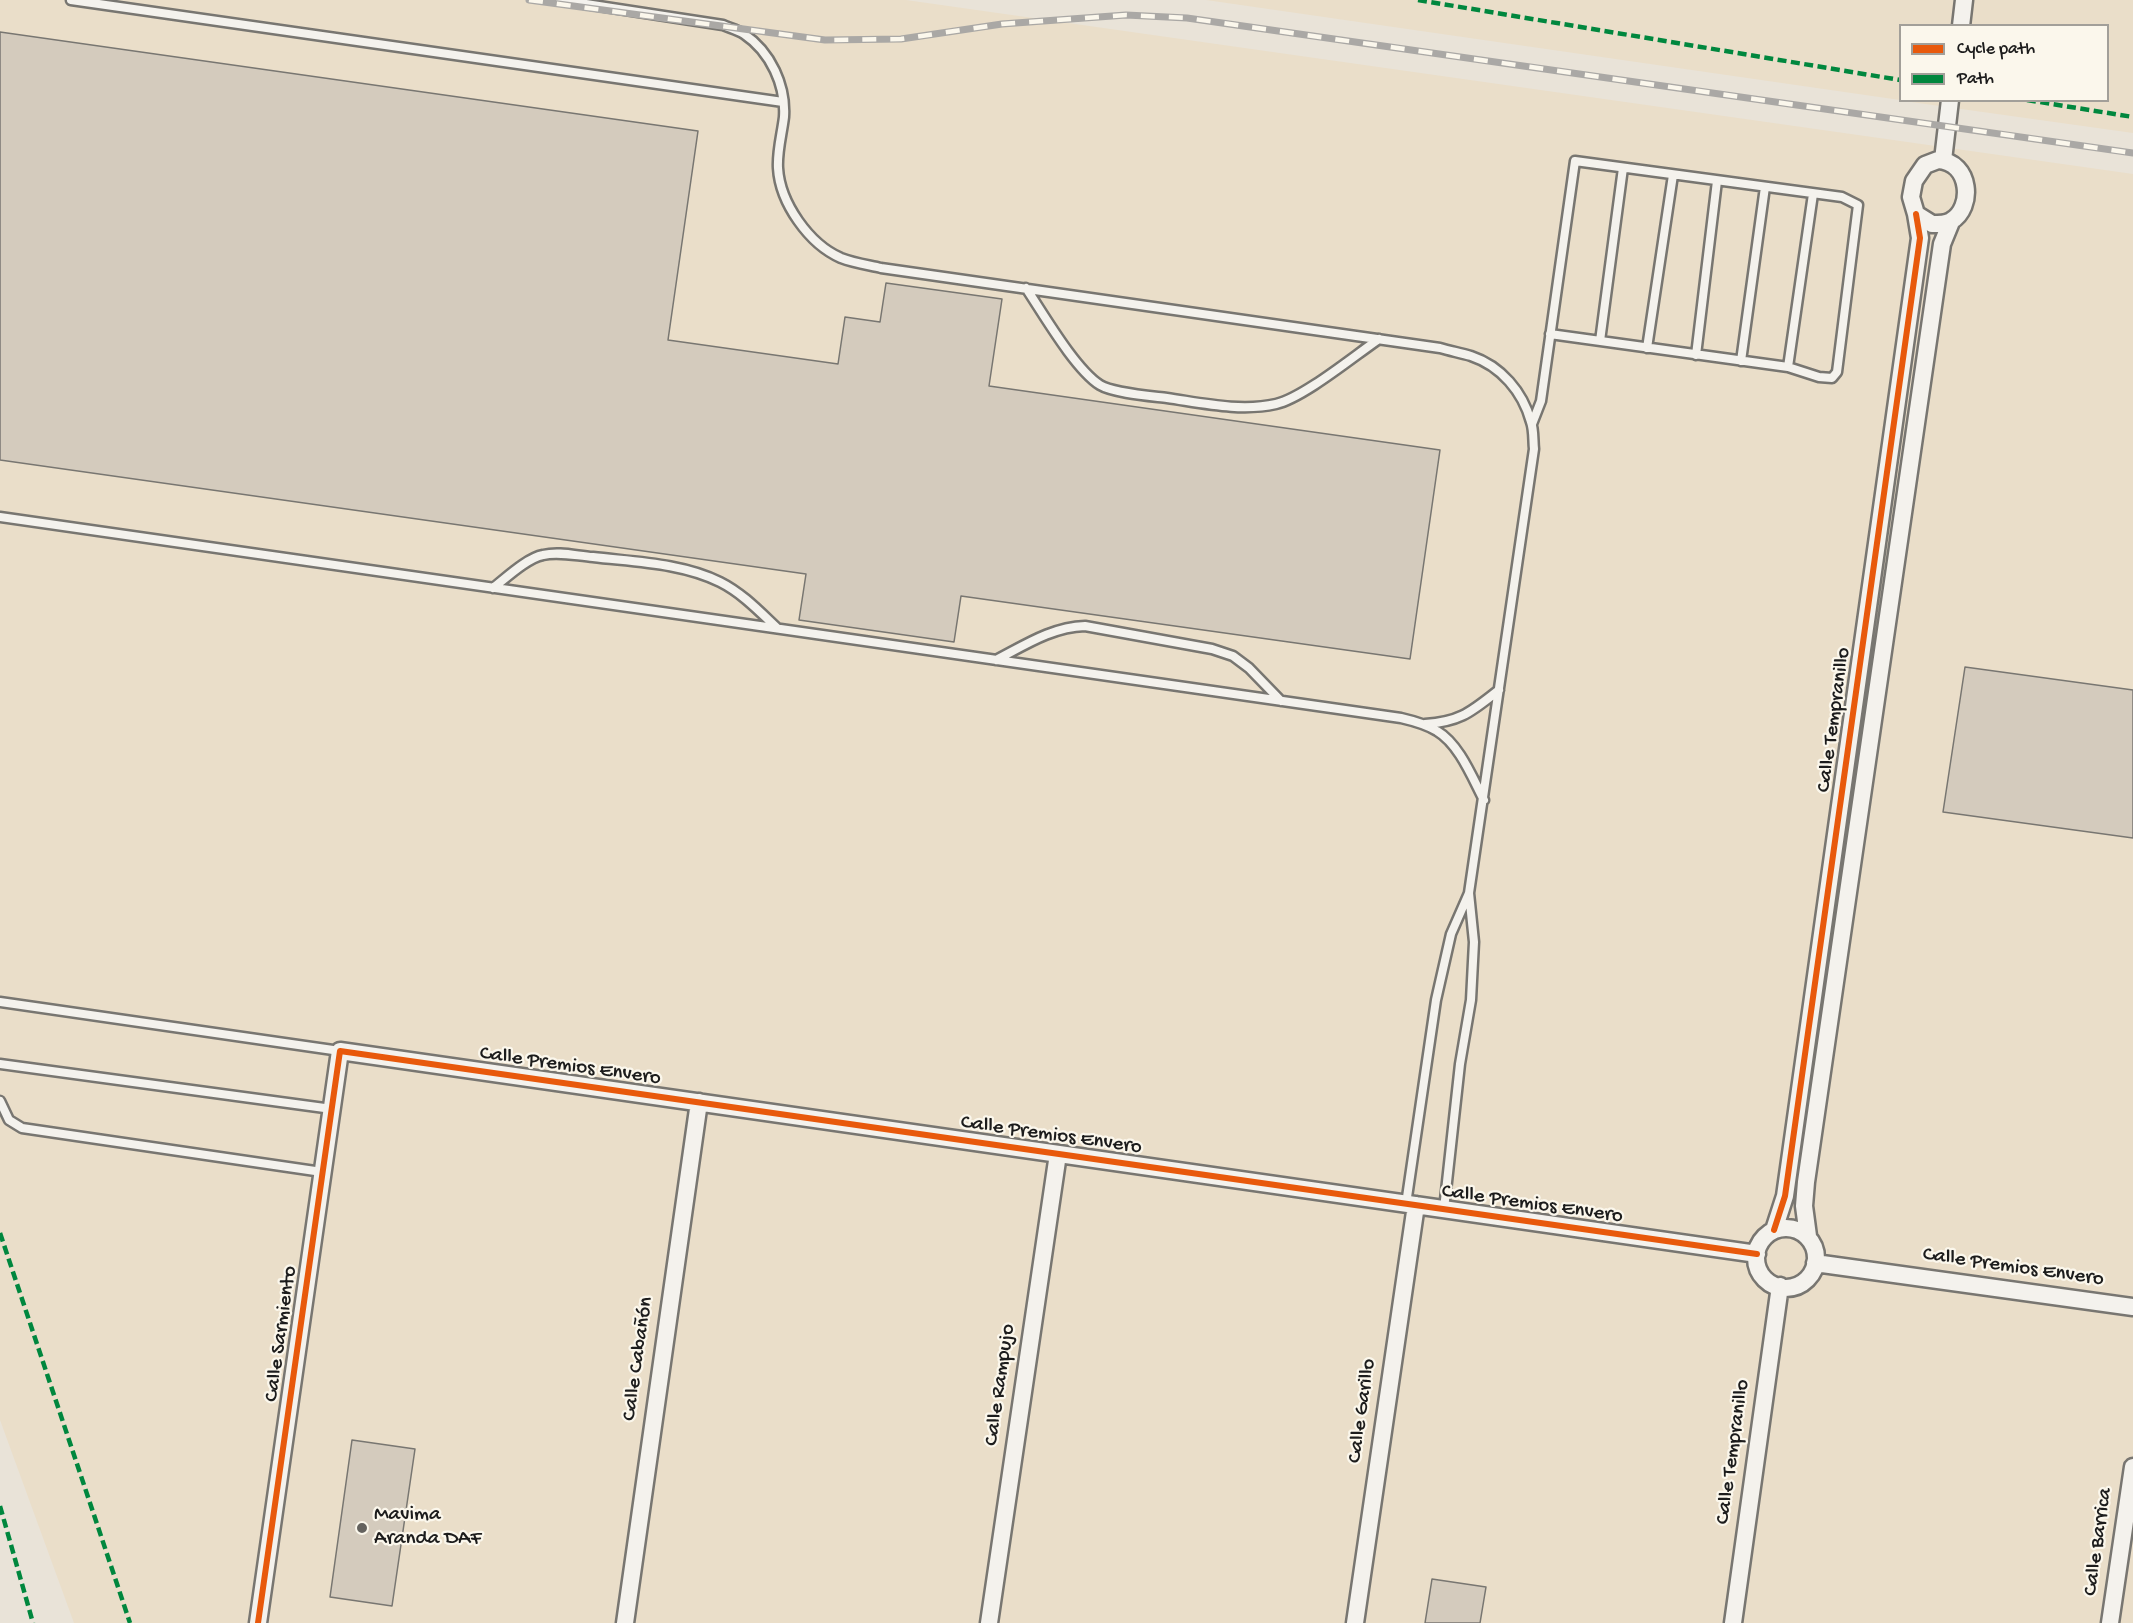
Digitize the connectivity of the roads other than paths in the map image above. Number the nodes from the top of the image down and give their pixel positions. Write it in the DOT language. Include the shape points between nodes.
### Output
graph roads {
  1 [pos="71,0"];
  2 [pos="560,0"];
  3 [pos="1964,0"];
  4 [pos="1961,24"];
  5 [pos="783,102"];
  6 [pos="1950,102"];
  7 [pos="1943,160"];
  8 [pos="1623,168"];
  9 [pos="1673,175"];
  10 [pos="1718,181"];
  11 [pos="1765,188"];
  12 [pos="1814,194"];
  13 [pos="1916,214"];
  14 [pos="1951,222"];
  15 [pos="1026,288"];
  16 [pos="1550,334"];
  17 [pos="1379,339"];
  18 [pos="1600,341"];
  19 [pos="1647,348"];
  20 [pos="1696,355"];
  21 [pos="1741,361"];
  22 [pos="1788,367"];
  23 [pos="1532,424"];
  24 [pos="0,517"];
  25 [pos="493,588"];
  26 [pos="777,629"];
  27 [pos="996,660"];
  28 [pos="1499,690"];
  29 [pos="1281,701"];
  30 [pos="1424,724"];
  31 [pos="1484,800"];
  32 [pos="1469,893"];
  33 [pos="0,1002"];
  34 [pos="340,1051"];
  35 [pos="0,1064"];
  36 [pos="0,1101"];
  37 [pos="699,1102"];
  38 [pos="332,1109"];
  39 [pos="1058,1154"];
  40 [pos="322,1172"];
  41 [pos="1411,1205"];
  42 [pos="1444,1209"];
  43 [pos="1774,1230"];
  44 [pos="1808,1236"];
  45 [pos="1757,1254"];
  46 [pos="1815,1263"];
  47 [pos="1780,1286"];
  48 [pos="2133,1307"];
  49 [pos="2133,1467"];
  50 [pos="258,1623"];
  51 [pos="625,1623"];
  52 [pos="989,1623"];
  53 [pos="1355,1623"];
  54 [pos="1733,1623"];
  55 [pos="2110,1623"];
  1 -- 5 [label="lane"];
  2 -- 5 [label="lane" via="723,25 744,34 778,75"];
  3 -- 4 [label="street"];
  5 -- 15 [label="lane" via="778,168 783,190 804,229 819,244 841,258 881,268"];
  6 -- 7 [label="street"];
  7 -- 13 [label="street" via="1925,165 1914,181 1911,197"];
  7 -- 14 [label="street" via="1959,168 1966,186 1963,208"];
  8 -- 9 [label="lane"];
  8 -- 16 [label="lane" via="1575,161"];
  8 -- 18 [label="lane"];
  9 -- 10 [label="lane"];
  9 -- 19 [label="lane"];
  10 -- 11 [label="lane"];
  10 -- 20 [label="lane"];
  11 -- 12 [label="lane"];
  11 -- 21 [label="lane"];
  12 -- 22 [label="lane"];
  12 -- 22 [label="lane" via="1842,197 1858,205 1837,372 1832,378 1819,377"];
  13 -- 14 [label="street" via="1932,224"];
  13 -- 43 [label="street, Calle Tempranillo" via="1920,238 1785,1196"];
  14 -- 44 [label="street, Calle Tempranillo" via="1940,255 1806,1182"];
  15 -- 17 [label="lane"];
  15 -- 17 [label="lane" via="1081,368 1102,386 1131,393 1230,406 1278,404"];
  16 -- 18 [label="lane"];
  16 -- 23 [label="lane" via="1541,401"];
  17 -- 23 [label="lane" via="1462,353 1496,368 1521,398"];
  18 -- 19 [label="lane"];
  19 -- 20 [label="lane"];
  20 -- 21 [label="lane"];
  21 -- 22 [label="lane"];
  23 -- 28 [label="lane" via="1534,449"];
  24 -- 25 [label="lane"];
  25 -- 26 [label="lane"];
  25 -- 26 [label="lane" via="540,555 650,564 721,582 750,602"];
  26 -- 27 [label="lane"];
  27 -- 29 [label="lane"];
  27 -- 29 [label="lane" via="1052,631 1085,626 1212,649 1233,657"];
  28 -- 30 [label="lane" via="1457,720"];
  28 -- 31 [label="lane"];
  29 -- 30 [label="lane"];
  30 -- 31 [label="lane" via="1455,748"];
  31 -- 32 [label="lane"];
  32 -- 41 [label="lane" via="1451,934 1436,999"];
  32 -- 42 [label="lane" via="1474,942 1471,999"];
  33 -- 34 [label="lane"];
  34 -- 37 [label="street, Calle Premios Envero"];
  34 -- 38 [label="street, Calle Sarmiento"];
  35 -- 38 [label="lane"];
  36 -- 40 [label="lane" via="9,1120 22,1128"];
  37 -- 39 [label="street, Calle Premios Envero"];
  37 -- 51 [label="street, Calle Cabañón"];
  38 -- 40 [label="street, Calle Sarmiento"];
  39 -- 41 [label="street, Calle Premios Envero"];
  39 -- 52 [label="street, Calle Rampujo"];
  40 -- 50 [label="street, Calle Sarmiento"];
  41 -- 42 [label="street, Calle Premios Envero"];
  41 -- 53 [label="street, Calle Garillo"];
  42 -- 45 [label="street, Calle Premios Envero"];
  43 -- 44 [label="street" via="1786,1227"];
  43 -- 45 [label="street" via="1759,1244"];
  44 -- 46 [label="street"];
  45 -- 47 [label="street" via="1757,1268 1765,1279"];
  46 -- 47 [label="street" via="1808,1279 1786,1288"];
  46 -- 48 [label="street, Calle Premios Envero"];
  47 -- 54 [label="street, Calle Tempranillo"];
  49 -- 55 [label="street, Calle Barrica"];
}
